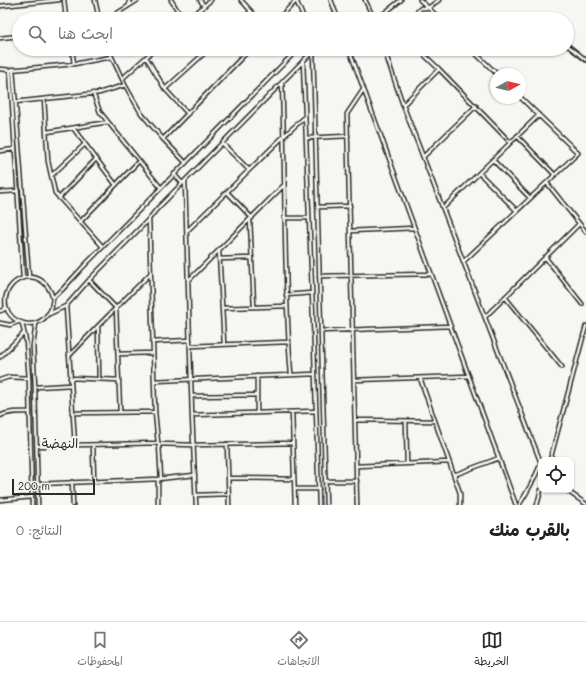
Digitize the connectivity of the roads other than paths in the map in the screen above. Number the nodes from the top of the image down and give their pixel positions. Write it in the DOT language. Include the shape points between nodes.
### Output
graph roads {
  1 [pos="59,0"];
  2 [pos="64,0"];
  3 [pos="95,0"];
  4 [pos="129,0"];
  5 [pos="138,0"];
  6 [pos="171,0"];
  7 [pos="200,0"];
  8 [pos="210,0"];
  9 [pos="241,0"];
  10 [pos="296,0"];
  11 [pos="331,0"];
  12 [pos="365,0"];
  13 [pos="401,0"];
  14 [pos="420,0"];
  15 [pos="439,0"];
  16 [pos="129,5"];
  17 [pos="0,6"];
  18 [pos="204,6"];
  19 [pos="428,8"];
  20 [pos="251,11"];
  21 [pos="65,12"];
  22 [pos="98,12"];
  23 [pos="118,12"];
  24 [pos="179,12"];
  25 [pos="197,12"];
  26 [pos="285,12"];
  27 [pos="301,12"];
  28 [pos="335,12"];
  29 [pos="371,12"];
  30 [pos="386,12"];
  31 [pos="417,12"];
  32 [pos="432,12"];
  33 [pos="12,37"];
  34 [pos="0,38"];
  35 [pos="574,51"];
  36 [pos="73,56"];
  37 [pos="201,56"];
  38 [pos="243,56"];
  39 [pos="291,56"];
  40 [pos="308,56"];
  41 [pos="314,56"];
  42 [pos="351,56"];
  43 [pos="386,56"];
  44 [pos="425,56"];
  45 [pos="478,56"];
  46 [pos="111,57"];
  47 [pos="146,57"];
  48 [pos="586,60"];
  49 [pos="303,61"];
  50 [pos="74,64"];
  51 [pos="491,68"];
  52 [pos="0,69"];
  53 [pos="11,69"];
  54 [pos="439,69"];
  55 [pos="123,78"];
  56 [pos="282,82"];
  57 [pos="126,85"];
  58 [pos="166,89"];
  59 [pos="363,90"];
  60 [pos="93,93"];
  61 [pos="44,99"];
  62 [pos="15,102"];
  63 [pos="526,103"];
  64 [pos="403,105"];
  65 [pos="476,106"];
  66 [pos="188,114"];
  67 [pos="539,115"];
  68 [pos="305,117"];
  69 [pos="108,122"];
  70 [pos="73,128"];
  71 [pos="47,132"];
  72 [pos="284,136"];
  73 [pos="348,136"];
  74 [pos="518,136"];
  75 [pos="316,137"];
  76 [pos="306,138"];
  77 [pos="163,140"];
  78 [pos="510,142"];
  79 [pos="222,143"];
  80 [pos="85,144"];
  81 [pos="19,148"];
  82 [pos="15,149"];
  83 [pos="0,151"];
  84 [pos="423,157"];
  85 [pos="96,159"];
  86 [pos="493,160"];
  87 [pos="139,161"];
  88 [pos="186,163"];
  89 [pos="249,170"];
  90 [pos="479,173"];
  91 [pos="174,174"];
  92 [pos="555,175"];
  93 [pos="51,176"];
  94 [pos="185,180"];
  95 [pos="182,183"];
  96 [pos="547,183"];
  97 [pos="116,185"];
  98 [pos="284,186"];
  99 [pos="161,188"];
  100 [pos="17,191"];
  101 [pos="0,192"];
  102 [pos="227,192"];
  103 [pos="59,198"];
  104 [pos="530,198"];
  105 [pos="350,206"];
  106 [pos="318,207"];
  107 [pos="443,208"];
  108 [pos="517,211"];
  109 [pos="284,218"];
  110 [pos="309,218"];
  111 [pos="149,219"];
  112 [pos="251,219"];
  113 [pos="80,222"];
  114 [pos="579,224"];
  115 [pos="414,228"];
  116 [pos="350,231"];
  117 [pos="187,232"];
  118 [pos="586,232"];
  119 [pos="103,247"];
  120 [pos="219,251"];
  121 [pos="545,257"];
  122 [pos="252,258"];
  123 [pos="219,259"];
  124 [pos="463,262"];
  125 [pos="150,273"];
  126 [pos="431,274"];
  127 [pos="320,276"];
  128 [pos="352,276"];
  129 [pos="29,277"];
  130 [pos="23,278"];
  131 [pos="89,280"];
  132 [pos="188,281"];
  133 [pos="312,294"];
  134 [pos="286,295"];
  135 [pos="505,297"];
  136 [pos="53,299"];
  137 [pos="582,304"];
  138 [pos="6,306"];
  139 [pos="66,306"];
  140 [pos="254,306"];
  141 [pos="286,306"];
  142 [pos="116,308"];
  143 [pos="222,308"];
  144 [pos="0,311"];
  145 [pos="49,314"];
  146 [pos="485,317"];
  147 [pos="18,322"];
  148 [pos="0,323"];
  149 [pos="22,323"];
  150 [pos="36,323"];
  151 [pos="98,326"];
  152 [pos="450,326"];
  153 [pos="586,326"];
  154 [pos="353,330"];
  155 [pos="321,331"];
  156 [pos="24,332"];
  157 [pos="190,340"];
  158 [pos="152,342"];
  159 [pos="288,342"];
  160 [pos="224,344"];
  161 [pos="190,346"];
  162 [pos="153,353"];
  163 [pos="118,354"];
  164 [pos="69,356"];
  165 [pos="0,357"];
  166 [pos="562,367"];
  167 [pos="290,374"];
  168 [pos="315,374"];
  169 [pos="257,376"];
  170 [pos="469,376"];
  171 [pos="29,378"];
  172 [pos="70,378"];
  173 [pos="420,378"];
  174 [pos="99,379"];
  175 [pos="191,379"];
  176 [pos="0,380"];
  177 [pos="119,380"];
  178 [pos="354,380"];
  179 [pos="154,381"];
  180 [pos="71,385"];
  181 [pos="35,387"];
  182 [pos="257,395"];
  183 [pos="192,396"];
  184 [pos="316,411"];
  185 [pos="30,412"];
  186 [pos="120,412"];
  187 [pos="155,412"];
  188 [pos="292,412"];
  189 [pos="72,413"];
  190 [pos="257,413"];
  191 [pos="192,415"];
  192 [pos="0,416"];
  193 [pos="355,420"];
  194 [pos="406,421"];
  195 [pos="435,421"];
  196 [pos="293,442"];
  197 [pos="158,443"];
  198 [pos="227,444"];
  199 [pos="74,445"];
  200 [pos="93,445"];
  201 [pos="193,445"];
  202 [pos="36,446"];
  203 [pos="539,457"];
  204 [pos="551,457"];
  205 [pos="499,458"];
  206 [pos="449,462"];
  207 [pos="407,464"];
  208 [pos="356,466"];
  209 [pos="538,471"];
  210 [pos="195,475"];
  211 [pos="454,475"];
  212 [pos="228,478"];
  213 [pos="159,479"];
  214 [pos="294,479"];
  215 [pos="325,481"];
  216 [pos="357,481"];
  217 [pos="72,482"];
  218 [pos="94,482"];
  219 [pos="37,484"];
  220 [pos="295,489"];
  221 [pos="318,489"];
  222 [pos="540,493"];
  223 [pos="570,493"];
  224 [pos="229,494"];
  225 [pos="196,495"];
  226 [pos="32,498"];
  227 [pos="0,500"];
  228 [pos="586,504"];
  229 [pos="32,505"];
  230 [pos="38,505"];
  231 [pos="73,505"];
  232 [pos="158,505"];
  233 [pos="196,505"];
  234 [pos="229,505"];
  235 [pos="295,505"];
  236 [pos="319,505"];
  237 [pos="326,505"];
  238 [pos="357,505"];
  239 [pos="460,505"];
  240 [pos="516,505"];
  241 [pos="519,505"];
  242 [pos="536,505"];
  1 -- 17 [label="street"];
  2 -- 21 [label="street"];
  3 -- 22 [label="street"];
  4 -- 16 [label="street"];
  5 -- 16 [label="street"];
  6 -- 24 [label="street"];
  7 -- 18 [label="street"];
  8 -- 18 [label="street"];
  9 -- 20 [label="street"];
  10 -- 26 [label="street"];
  10 -- 27 [label="street"];
  11 -- 28 [label="street"];
  12 -- 29 [label="street"];
  13 -- 30 [label="street"];
  14 -- 19 [label="street"];
  15 -- 19 [label="street"];
  16 -- 23 [label="street"];
  18 -- 25 [label="street"];
  19 -- 31 [label="street" via="421,8"];
  19 -- 32 [label="street"];
  33 -- 34 [label="street"];
  35 -- 48 [label="street"];
  36 -- 50 [label="street"];
  37 -- 58 [label="street"];
  38 -- 66 [label="street"];
  39 -- 88 [label="street"];
  40 -- 49 [label="street"];
  41 -- 75 [label="street"];
  42 -- 59 [label="street"];
  43 -- 64 [label="street"];
  44 -- 54 [label="street"];
  45 -- 51 [label="street"];
  46 -- 50 [label="street"];
  46 -- 55 [label="street"];
  47 -- 55 [label="street"];
  47 -- 58 [label="street"];
  49 -- 56 [label="street"];
  49 -- 68 [label="street"];
  50 -- 53 [label="street"];
  52 -- 53 [label="street"];
  53 -- 62 [label="street"];
  53 -- 82 [label="street"];
  54 -- 64 [label="street"];
  54 -- 65 [label="street"];
  55 -- 57 [label="street"];
  56 -- 72 [label="street"];
  56 -- 79 [label="street"];
  57 -- 60 [label="street"];
  57 -- 77 [label="street" via="142,113"];
  58 -- 66 [label="street"];
  59 -- 73 [label="street" via="348,114"];
  59 -- 115 [label="street"];
  60 -- 61 [label="street"];
  60 -- 69 [label="street" via="100,112"];
  61 -- 62 [label="street"];
  61 -- 71 [label="street"];
  62 -- 81 [label="street"];
  63 -- 67 [label="street"];
  64 -- 84 [label="street"];
  65 -- 78 [label="street"];
  65 -- 84 [label="street"];
  66 -- 77 [label="street"];
  67 -- 74 [label="street"];
  67 -- 92 [label="street" via="578,153"];
  68 -- 72 [label="street"];
  68 -- 76 [label="street"];
  69 -- 70 [label="street"];
  69 -- 87 [label="street"];
  70 -- 71 [label="street"];
  70 -- 80 [label="street"];
  71 -- 93 [label="street"];
  72 -- 89 [label="street"];
  72 -- 98 [label="street"];
  73 -- 75 [label="street"];
  73 -- 105 [label="street"];
  74 -- 78 [label="street"];
  74 -- 92 [label="street"];
  75 -- 76 [label="street"];
  75 -- 106 [label="street"];
  76 -- 110 [label="street"];
  77 -- 88 [label="street"];
  78 -- 86 [label="street"];
  79 -- 89 [label="street"];
  79 -- 94 [label="street"];
  80 -- 85 [label="street"];
  80 -- 93 [label="street"];
  81 -- 82 [label="street"];
  81 -- 129 [label="street"];
  82 -- 83 [label="street"];
  82 -- 100 [label="street"];
  84 -- 107 [label="street"];
  85 -- 97 [label="street"];
  85 -- 103 [label="street"];
  86 -- 90 [label="street"];
  86 -- 104 [label="street"];
  87 -- 97 [label="street"];
  87 -- 99 [label="street"];
  88 -- 91 [label="street"];
  89 -- 102 [label="street"];
  90 -- 107 [label="street"];
  90 -- 108 [label="street"];
  91 -- 95 [label="street"];
  91 -- 99 [label="street"];
  92 -- 96 [label="street"];
  93 -- 103 [label="street" via="55,194"];
  94 -- 95 [label="street"];
  94 -- 117 [label="street"];
  95 -- 111 [label="street"];
  96 -- 104 [label="street"];
  96 -- 114 [label="street"];
  97 -- 113 [label="street"];
  98 -- 109 [label="street"];
  98 -- 112 [label="street"];
  99 -- 119 [label="street"];
  100 -- 101 [label="street"];
  100 -- 130 [label="street"];
  102 -- 112 [label="street"];
  102 -- 117 [label="street"];
  103 -- 113 [label="street"];
  104 -- 108 [label="street"];
  105 -- 106 [label="street"];
  105 -- 116 [label="street"];
  106 -- 127 [label="street"];
  107 -- 124 [label="street"];
  108 -- 124 [label="street"];
  109 -- 110 [label="street"];
  109 -- 134 [label="street"];
  110 -- 133 [label="street"];
  111 -- 125 [label="street"];
  111 -- 131 [label="street"];
  112 -- 120 [label="street"];
  112 -- 122 [label="street"];
  113 -- 119 [label="street"];
  114 -- 118 [label="street"];
  114 -- 121 [label="street"];
  115 -- 116 [label="street"];
  115 -- 126 [label="street"];
  116 -- 128 [label="street"];
  117 -- 132 [label="street"];
  119 -- 136 [label="street"];
  120 -- 123 [label="street"];
  120 -- 132 [label="street"];
  121 -- 135 [label="street"];
  121 -- 137 [label="street"];
  122 -- 123 [label="street"];
  122 -- 140 [label="street"];
  123 -- 143 [label="street"];
  124 -- 146 [label="street"];
  125 -- 142 [label="street"];
  125 -- 158 [label="street"];
  126 -- 128 [label="street"];
  126 -- 152 [label="street"];
  127 -- 128 [label="street"];
  127 -- 155 [label="street"];
  128 -- 154 [label="street"];
  129 -- 130 [label="street"];
  129 -- 136 [label="street" via="43,281"];
  130 -- 138 [label="street" via="8,289"];
  131 -- 139 [label="street"];
  131 -- 142 [label="street"];
  132 -- 157 [label="street"];
  133 -- 134 [label="street"];
  133 -- 168 [label="street"];
  134 -- 141 [label="street"];
  135 -- 146 [label="street"];
  135 -- 166 [label="street"];
  136 -- 145 [label="street"];
  138 -- 144 [label="street"];
  138 -- 147 [label="street" via="12,318"];
  139 -- 145 [label="street"];
  139 -- 164 [label="street"];
  140 -- 141 [label="street"];
  140 -- 143 [label="street"];
  141 -- 159 [label="street"];
  142 -- 151 [label="street"];
  142 -- 163 [label="street"];
  143 -- 160 [label="street"];
  145 -- 150 [label="street"];
  146 -- 203 [label="street"];
  147 -- 148 [label="street"];
  147 -- 149 [label="street"];
  149 -- 150 [label="street"];
  149 -- 156 [label="street"];
  150 -- 181 [label="street" via="33,346"];
  151 -- 164 [label="street"];
  151 -- 174 [label="street"];
  152 -- 154 [label="street"];
  152 -- 170 [label="street"];
  153 -- 204 [label="street"];
  154 -- 155 [label="street"];
  154 -- 178 [label="street"];
  155 -- 215 [label="street"];
  156 -- 165 [label="street"];
  156 -- 171 [label="street"];
  157 -- 158 [label="street"];
  157 -- 161 [label="street"];
  158 -- 162 [label="street"];
  159 -- 160 [label="street"];
  159 -- 167 [label="street"];
  160 -- 161 [label="street"];
  161 -- 175 [label="street"];
  162 -- 163 [label="street"];
  162 -- 179 [label="street"];
  163 -- 177 [label="street"];
  164 -- 172 [label="street"];
  167 -- 168 [label="street"];
  167 -- 169 [label="street"];
  168 -- 184 [label="street"];
  169 -- 175 [label="street"];
  169 -- 182 [label="street"];
  170 -- 173 [label="street"];
  170 -- 205 [label="street"];
  171 -- 176 [label="street" via="10,377"];
  171 -- 185 [label="street"];
  172 -- 174 [label="street"];
  172 -- 180 [label="street"];
  173 -- 178 [label="street"];
  173 -- 195 [label="street"];
  174 -- 177 [label="street"];
  175 -- 179 [label="street"];
  175 -- 183 [label="street"];
  177 -- 186 [label="street"];
  178 -- 193 [label="street"];
  179 -- 187 [label="street"];
  180 -- 181 [label="street"];
  180 -- 189 [label="street"];
  181 -- 202 [label="street"];
  182 -- 183 [label="street"];
  182 -- 190 [label="street"];
  183 -- 191 [label="street"];
  184 -- 188 [label="street"];
  184 -- 221 [label="street"];
  185 -- 192 [label="street"];
  185 -- 226 [label="street"];
  186 -- 187 [label="street"];
  186 -- 189 [label="street"];
  187 -- 197 [label="street"];
  188 -- 190 [label="street"];
  188 -- 196 [label="street"];
  189 -- 199 [label="street"];
  190 -- 191 [label="street"];
  191 -- 201 [label="street"];
  193 -- 194 [label="street"];
  193 -- 208 [label="street"];
  194 -- 195 [label="street"];
  194 -- 207 [label="street"];
  195 -- 206 [label="street"];
  196 -- 198 [label="street"];
  196 -- 214 [label="street"];
  197 -- 200 [label="street"];
  197 -- 201 [label="street"];
  197 -- 213 [label="street"];
  198 -- 201 [label="street"];
  198 -- 212 [label="street"];
  199 -- 200 [label="street"];
  199 -- 202 [label="street"];
  200 -- 218 [label="street"];
  201 -- 210 [label="street"];
  202 -- 219 [label="street"];
  205 -- 211 [label="street"];
  205 -- 240 [label="street"];
  206 -- 207 [label="street"];
  206 -- 211 [label="street"];
  207 -- 208 [label="street"];
  208 -- 216 [label="street"];
  209 -- 241 [label="street"];
  210 -- 213 [label="street"];
  210 -- 225 [label="street"];
  211 -- 239 [label="street" via="460,493"];
  212 -- 214 [label="street"];
  212 -- 224 [label="street"];
  213 -- 218 [label="street"];
  213 -- 232 [label="street"];
  214 -- 220 [label="street"];
  215 -- 216 [label="street"];
  215 -- 237 [label="street"];
  216 -- 238 [label="street"];
  217 -- 218 [label="street"];
  217 -- 219 [label="street"];
  217 -- 231 [label="street"];
  219 -- 230 [label="street"];
  220 -- 221 [label="street"];
  220 -- 235 [label="street"];
  221 -- 236 [label="street"];
  222 -- 242 [label="street"];
  223 -- 228 [label="street"];
  224 -- 225 [label="street"];
  224 -- 234 [label="street"];
  225 -- 233 [label="street"];
  226 -- 227 [label="street"];
  226 -- 229 [label="street"];
}
